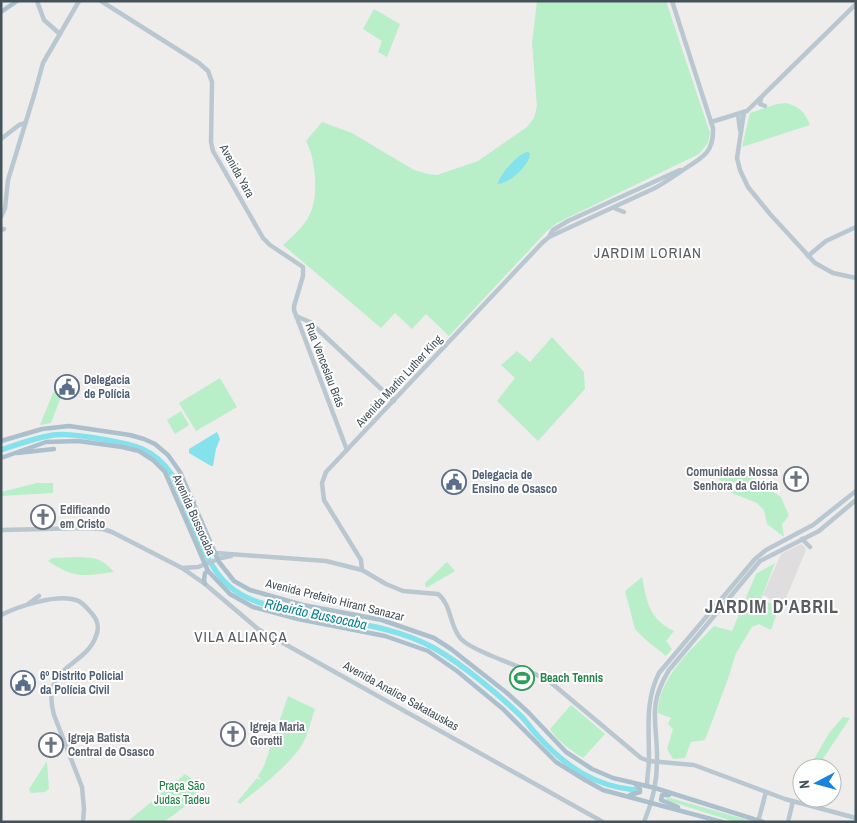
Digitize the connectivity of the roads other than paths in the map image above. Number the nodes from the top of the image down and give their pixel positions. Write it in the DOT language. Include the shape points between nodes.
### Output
graph roads {
  1 [pos="37,1"];
  2 [pos="79,1"];
  3 [pos="101,1"];
  4 [pos="672,1"];
  5 [pos="14,2"];
  6 [pos="855,4"];
  7 [pos="1,12"];
  8 [pos="60,34"];
  9 [pos="762,97"];
  10 [pos="765,106"];
  11 [pos="746,111"];
  12 [pos="738,114"];
  13 [pos="711,122"];
  14 [pos="25,123"];
  15 [pos="740,134"];
  16 [pos="1,139"];
  17 [pos="690,166"];
  18 [pos="620,199"];
  19 [pos="4,201"];
  20 [pos="610,208"];
  21 [pos="624,212"];
  22 [pos="1,217"];
  23 [pos="565,222"];
  24 [pos="570,227"];
  25 [pos="856,227"];
  26 [pos="549,237"];
  27 [pos="808,256"];
  28 [pos="856,278"];
  29 [pos="296,316"];
  30 [pos="394,400"];
  31 [pos="1,441"];
  32 [pos="54,450"];
  33 [pos="347,450"];
  34 [pos="16,453"];
  35 [pos="1,458"];
  36 [pos="856,491"];
  37 [pos="191,500"];
  38 [pos="856,500"];
  39 [pos="181,505"];
  40 [pos="1,530"];
  41 [pos="805,530"];
  42 [pos="804,538"];
  43 [pos="810,547"];
  44 [pos="216,553"];
  45 [pos="357,554"];
  46 [pos="237,555"];
  47 [pos="218,559"];
  48 [pos="206,564"];
  49 [pos="352,567"];
  50 [pos="182,568"];
  51 [pos="198,568"];
  52 [pos="362,570"];
  53 [pos="208,571"];
  54 [pos="196,578"];
  55 [pos="205,584"];
  56 [pos="39,596"];
  57 [pos="27,605"];
  58 [pos="1,615"];
  59 [pos="656,750"];
  60 [pos="648,752"];
  61 [pos="649,761"];
  62 [pos="657,762"];
  63 [pos="631,782"];
  64 [pos="647,786"];
  65 [pos="654,789"];
  66 [pos="766,792"];
  67 [pos="627,795"];
  68 [pos="652,800"];
  69 [pos="692,800"];
  70 [pos="792,802"];
  71 [pos="816,808"];
  72 [pos="684,811"];
  73 [pos="856,818"];
  74 [pos="760,821"];
  75 [pos="83,822"];
  76 [pos="603,822"];
  77 [pos="644,822"];
  78 [pos="722,822"];
  79 [pos="788,822"];
  1 -- 8 [label="main road" via="44,20"];
  2 -- 8 [label="main road"];
  3 -- 29 [label="main road, Avenida Yara" via="208,71 212,82 213,151 263,238 301,264 304,271 294,306"];
  4 -- 13 [label="main road, Avenida Martin Luther King"];
  5 -- 7 [label="main road"];
  6 -- 9 [label="main road"];
  8 -- 14 [label="main road" via="43,63"];
  9 -- 10 [label="main road" via="760,104"];
  9 -- 11 [label="main road"];
  11 -- 12 [label="main road"];
  11 -- 15 [label="main road"];
  12 -- 13 [label="main road"];
  12 -- 15 [label="main road"];
  13 -- 17 [label="main road, Avenida Martin Luther King" via="712,145 700,160"];
  14 -- 16 [label="main road"];
  14 -- 19 [label="main road"];
  15 -- 27 [label="main road" via="737,158 748,187"];
  17 -- 18 [label="main road, Avenida Martin Luther King"];
  17 -- 18 [label="main road, Avenida Martin Luther King" via="655,188 626,201"];
  18 -- 20 [label="main road, Avenida Martin Luther King"];
  18 -- 23 [label="main road, Avenida Martin Luther King"];
  19 -- 22 [label="main road"];
  20 -- 21 [label="main road"];
  20 -- 24 [label="main road, Avenida Martin Luther King"];
  23 -- 24 [label="main road" via="564,227"];
  23 -- 26 [label="main road, Avenida Martin Luther King"];
  24 -- 26 [label="main road, Avenida Martin Luther King"];
  25 -- 27 [label="main road" via="826,241"];
  26 -- 30 [label="main road, Avenida Martin Luther King"];
  27 -- 28 [label="main road" via="815,264 834,273"];
  29 -- 30 [label="main road" via="310,322"];
  29 -- 33 [label="main road, Rua Venceslau Brás"];
  30 -- 33 [label="main road, Avenida Martin Luther King"];
  31 -- 37 [label="main road, Avenida Prefeito Hirant Sanazar" via="62,426 110,431 144,439 163,450 173,461"];
  32 -- 34 [label="main road"];
  33 -- 45 [label="main road, Avenida Martin Luther King" via="326,472 322,492"];
  34 -- 35 [label="main road"];
  34 -- 39 [label="main road, Avenida Bussocaba" via="54,441 139,451 165,472"];
  36 -- 41 [label="main road"];
  37 -- 39 [label="main road"];
  37 -- 44 [label="main road, Avenida Prefeito Hirant Sanazar"];
  38 -- 42 [label="main road"];
  39 -- 48 [label="main road, Avenida Bussocaba"];
  40 -- 50 [label="main road, Avenida Analice Sakatauskas" via="103,529"];
  41 -- 42 [label="main road"];
  41 -- 60 [label="main road" via="755,559 659,673 649,702"];
  42 -- 43 [label="main road"];
  42 -- 59 [label="main road" via="760,561 669,670 655,700"];
  44 -- 46 [label="main road"];
  44 -- 47 [label="main road, Avenida Prefeito Hirant Sanazar"];
  45 -- 49 [label="main road"];
  45 -- 52 [label="main road, Avenida Martin Luther King"];
  46 -- 47 [label="main road"];
  46 -- 49 [label="main road" via="314,560"];
  47 -- 48 [label="main road"];
  47 -- 63 [label="main road, Avenida Prefeito Hirant Sanazar" via="234,580 250,590 303,605 393,623 434,638 507,693 566,752 601,773"];
  48 -- 51 [label="main road"];
  48 -- 53 [label="main road, Avenida Prefeito Hirant Sanazar"];
  49 -- 52 [label="main road"];
  50 -- 51 [label="main road"];
  50 -- 54 [label="main road, Avenida Analice Sakatauskas"];
  51 -- 54 [label="main road"];
  52 -- 61 [label="main road" via="403,591 438,594 446,602 465,643 549,681 638,757"];
  53 -- 55 [label="main road" via="204,576"];
  53 -- 67 [label="main road, Avenida Prefeito Hirant Sanazar" via="230,594 253,607 386,636 433,654 503,708 556,762 603,790"];
  54 -- 55 [label="main road, Avenida Analice Sakatauskas"];
  55 -- 76 [label="main road, Avenida Analice Sakatauskas" via="258,629"];
  56 -- 57 [label="main road"];
  57 -- 58 [label="main road"];
  57 -- 75 [label="main road" via="60,599 76,600 85,605 96,619 98,630 92,644 59,675 52,696 54,715 82,787"];
  59 -- 60 [label="main road" via="653,754"];
  59 -- 62 [label="main road"];
  60 -- 61 [label="main road"];
  61 -- 62 [label="main road"];
  61 -- 64 [label="main road"];
  62 -- 65 [label="main road"];
  62 -- 66 [label="main road" via="694,765"];
  63 -- 64 [label="main road, Avenida Prefeito Hirant Sanazar"];
  63 -- 67 [label="main road" via="638,786 640,792"];
  64 -- 65 [label="main road, Avenida Prefeito Hirant Sanazar"];
  65 -- 68 [label="main road"];
  65 -- 69 [label="main road, Avenida Prefeito Hirant Sanazar"];
  66 -- 70 [label="main road"];
  66 -- 74 [label="main road"];
  67 -- 68 [label="main road, Avenida Prefeito Hirant Sanazar"];
  68 -- 72 [label="main road, Avenida Prefeito Hirant Sanazar"];
  68 -- 77 [label="main road"];
  69 -- 72 [label="main road" via="666,794 660,798"];
  69 -- 74 [label="main road, Avenida Prefeito Hirant Sanazar"];
  70 -- 79 [label="main road"];
  71 -- 73 [label="main road"];
  72 -- 78 [label="main road, Avenida Prefeito Hirant Sanazar"];
}
